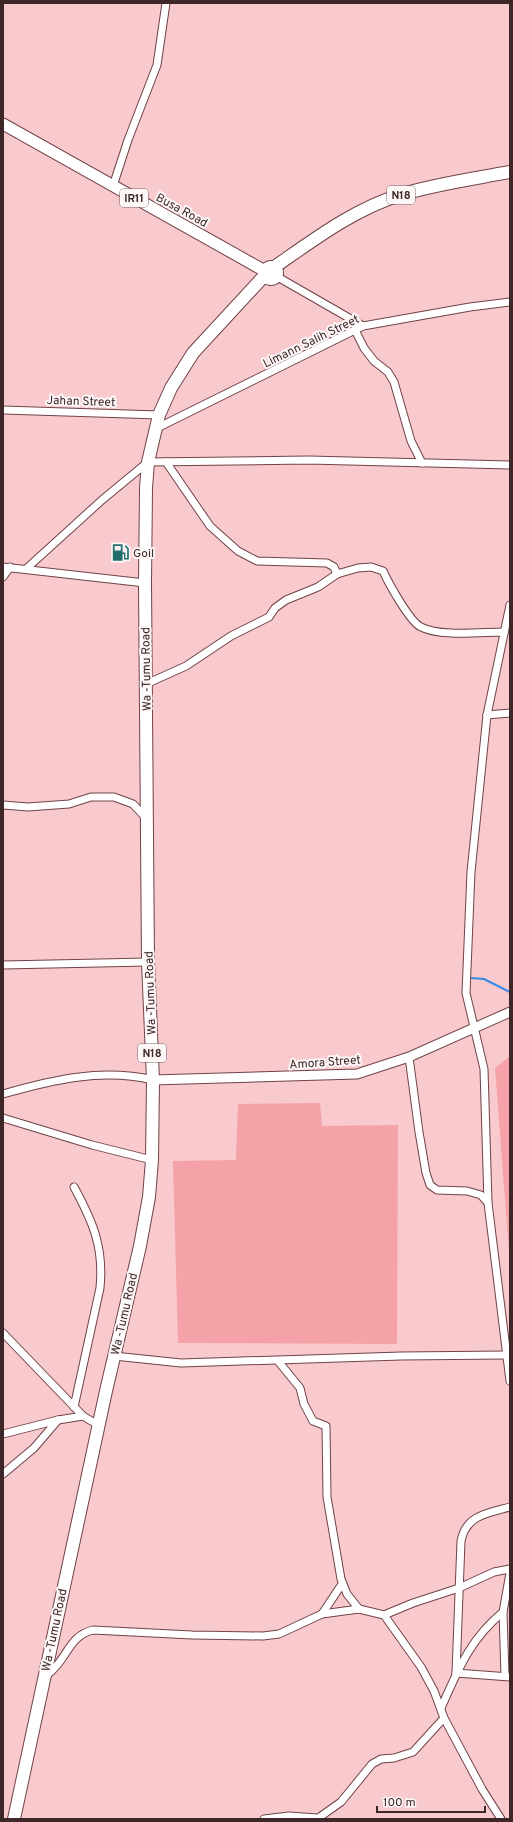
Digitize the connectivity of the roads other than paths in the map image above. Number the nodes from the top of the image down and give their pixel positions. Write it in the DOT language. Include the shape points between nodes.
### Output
graph roads {
  1 [pos="166,3"];
  2 [pos="3,124"];
  3 [pos="510,172"];
  4 [pos="113,186"];
  5 [pos="271,273"];
  6 [pos="510,302"];
  7 [pos="363,326"];
  8 [pos="355,330"];
  9 [pos="3,410"];
  10 [pos="159,415"];
  11 [pos="155,429"];
  12 [pos="148,462"];
  13 [pos="166,462"];
  14 [pos="422,463"];
  15 [pos="510,465"];
  16 [pos="6,567"];
  17 [pos="26,569"];
  18 [pos="337,574"];
  19 [pos="3,577"];
  20 [pos="145,583"];
  21 [pos="510,605"];
  22 [pos="504,632"];
  23 [pos="146,684"];
  24 [pos="510,713"];
  25 [pos="487,715"];
  26 [pos="3,806"];
  27 [pos="148,820"];
  28 [pos="148,962"];
  29 [pos="3,965"];
  30 [pos="510,1012"];
  31 [pos="474,1028"];
  32 [pos="409,1057"];
  33 [pos="153,1080"];
  34 [pos="3,1094"];
  35 [pos="3,1118"];
  36 [pos="152,1160"];
  37 [pos="74,1186"];
  38 [pos="488,1203"];
  39 [pos="3,1333"];
  40 [pos="507,1355"];
  41 [pos="114,1356"];
  42 [pos="278,1361"];
  43 [pos="510,1381"];
  44 [pos="74,1407"];
  45 [pos="83,1416"];
  46 [pos="58,1420"];
  47 [pos="98,1425"];
  48 [pos="3,1434"];
  49 [pos="3,1474"];
  50 [pos="510,1507"];
  51 [pos="510,1569"];
  52 [pos="510,1573"];
  53 [pos="342,1584"];
  54 [pos="459,1588"];
  55 [pos="359,1609"];
  56 [pos="503,1612"];
  57 [pos="322,1614"];
  58 [pos="384,1615"];
  59 [pos="456,1673"];
  60 [pos="508,1676"];
  61 [pos="44,1679"];
  62 [pos="441,1708"];
  63 [pos="444,1718"];
  64 [pos="317,1818"];
  65 [pos="14,1819"];
  66 [pos="264,1819"];
  67 [pos="501,1819"];
  1 -- 4 [label="street" via="157,65"];
  2 -- 4 [label="main road, Busa Road / IR11"];
  3 -- 5 [label="highway, N18" via="399,195 367,208 304,248"];
  4 -- 5 [label="main road, Busa Road / IR11"];
  5 -- 7 [label="street"];
  5 -- 10 [label="highway, Wa -Tumu Road / N18" via="193,353 171,388"];
  6 -- 7 [label="street, Limann Salih Street"];
  7 -- 8 [label="street, Limann Salih Street"];
  8 -- 11 [label="street, Limann Salih Street"];
  8 -- 14 [label="street" via="364,348 374,361 388,372 394,382 411,441"];
  9 -- 10 [label="street, Jahan Street"];
  10 -- 11 [label="highway, Wa -Tumu Road / N18"];
  11 -- 12 [label="highway, Wa -Tumu Road / N18"];
  12 -- 13 [label="street"];
  12 -- 17 [label="street"];
  12 -- 20 [label="highway, Wa -Tumu Road / N18"];
  13 -- 14 [label="street" via="309,460"];
  13 -- 18 [label="street" via="210,526 238,552 257,561 327,563 334,567"];
  14 -- 15 [label="street"];
  16 -- 17 [label="street"];
  16 -- 19 [label="street"];
  17 -- 20 [label="street"];
  18 -- 22 [label="street" via="358,568 383,571 407,613 419,627 456,633"];
  18 -- 23 [label="street" via="318,587 286,600 269,616 231,636 186,666"];
  20 -- 23 [label="highway, Wa -Tumu Road / N18"];
  21 -- 22 [label="street"];
  22 -- 25 [label="street"];
  23 -- 27 [label="highway, Wa -Tumu Road / N18"];
  24 -- 25 [label="street"];
  25 -- 31 [label="street" via="471,872 466,993"];
  26 -- 27 [label="street" via="69,804 91,797 114,796 133,804"];
  27 -- 28 [label="highway, Wa -Tumu Road / N18"];
  28 -- 29 [label="street"];
  28 -- 33 [label="highway, Wa -Tumu Road / N18"];
  30 -- 31 [label="street, Amora Street"];
  31 -- 32 [label="street, Amora Street"];
  31 -- 38 [label="street" via="484,1068"];
  32 -- 33 [label="street, Amora Street" via="357,1074"];
  32 -- 38 [label="street" via="419,1132 430,1185 437,1190 467,1191 481,1195"];
  33 -- 34 [label="street" via="106,1074 67,1078"];
  33 -- 36 [label="highway, Wa -Tumu Road / N18"];
  35 -- 36 [label="street"];
  36 -- 41 [label="highway, Wa -Tumu Road / N18" via="149,1197 140,1246"];
  37 -- 44 [label="street" via="89,1215 100,1250 102,1268"];
  38 -- 40 [label="street"];
  39 -- 44 [label="street"];
  40 -- 42 [label="street"];
  40 -- 43 [label="street"];
  41 -- 42 [label="street" via="181,1363"];
  41 -- 47 [label="highway, Wa -Tumu Road / N18"];
  42 -- 53 [label="street" via="300,1388 304,1404 313,1421 326,1426 327,1497"];
  44 -- 45 [label="street"];
  45 -- 46 [label="street"];
  45 -- 47 [label="street"];
  46 -- 48 [label="street"];
  46 -- 49 [label="street" via="34,1448"];
  47 -- 61 [label="highway, Wa -Tumu Road / N18"];
  50 -- 54 [label="street" via="487,1513 465,1527 461,1541"];
  51 -- 54 [label="street" via="494,1572"];
  52 -- 56 [label="street"];
  53 -- 55 [label="street"];
  53 -- 57 [label="street"];
  54 -- 58 [label="street"];
  54 -- 59 [label="street"];
  55 -- 57 [label="street"];
  55 -- 58 [label="street"];
  56 -- 59 [label="street" via="473,1642"];
  56 -- 60 [label="street"];
  57 -- 61 [label="street" via="272,1636 93,1630 84,1632 75,1639 59,1664"];
  58 -- 62 [label="street" via="421,1668"];
  59 -- 60 [label="street"];
  59 -- 62 [label="street"];
  61 -- 65 [label="highway, Wa -Tumu Road / N18"];
  62 -- 63 [label="street"];
  63 -- 64 [label="street" via="413,1752 381,1759 372,1764 341,1802"];
  63 -- 67 [label="street"];
  64 -- 66 [label="street" via="289,1816"];
}
